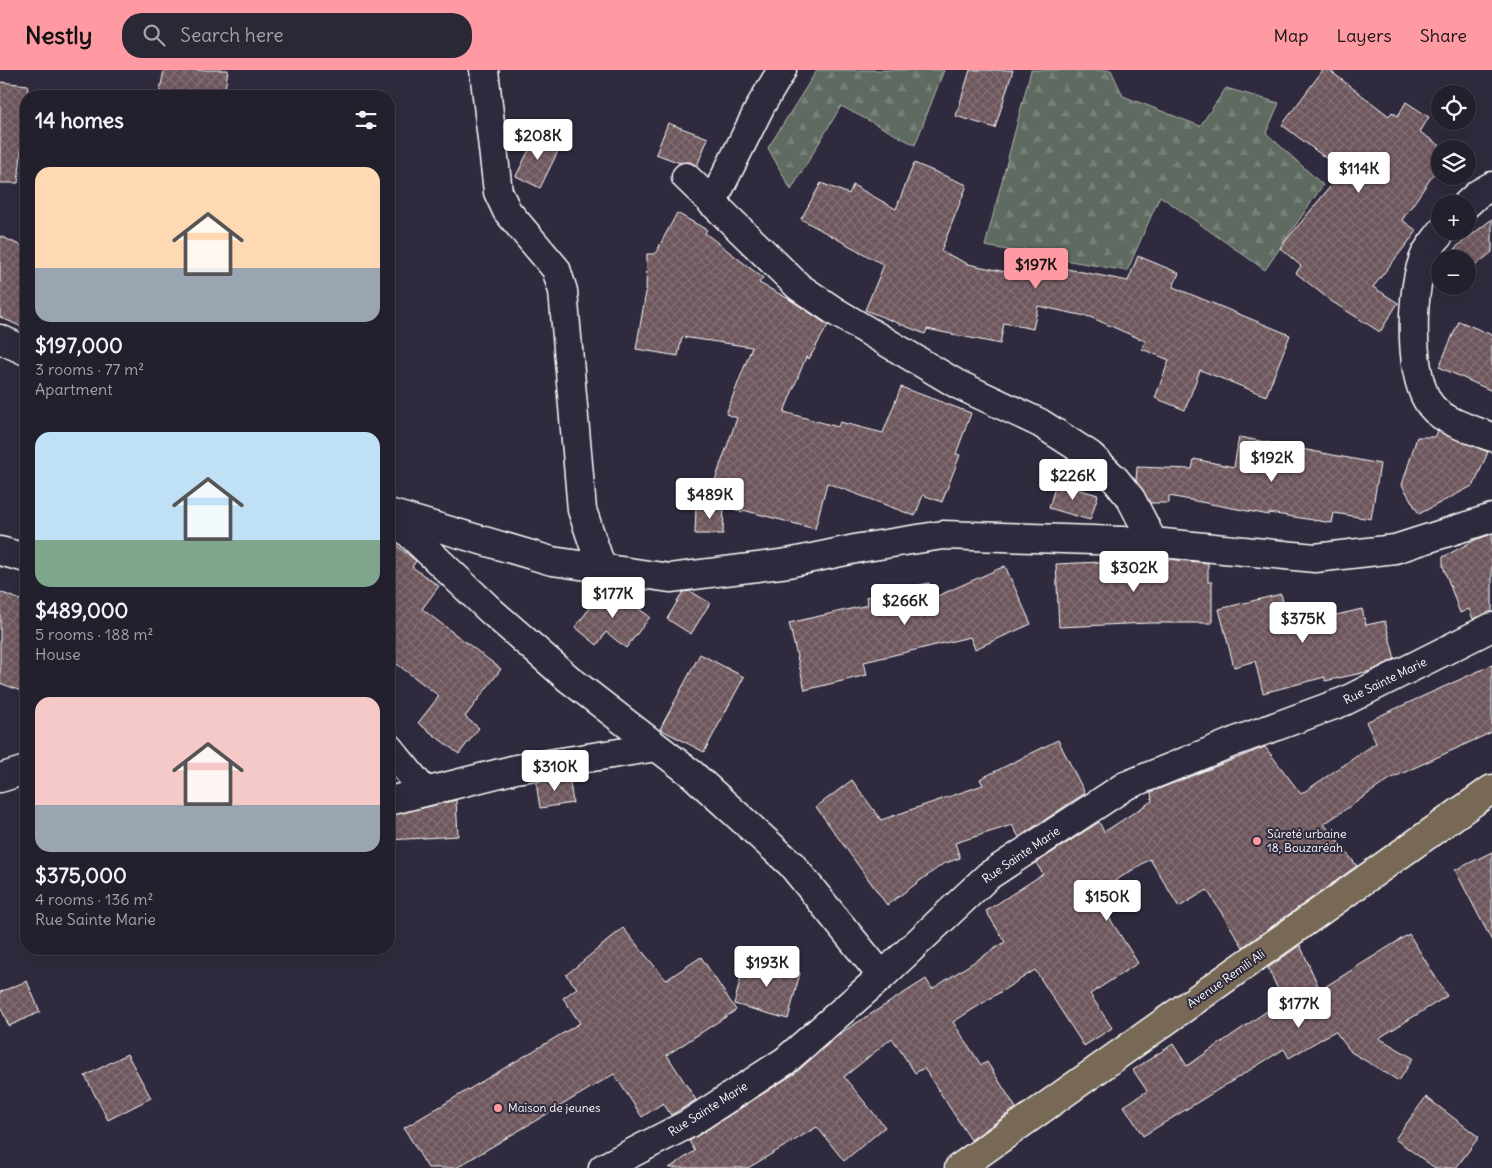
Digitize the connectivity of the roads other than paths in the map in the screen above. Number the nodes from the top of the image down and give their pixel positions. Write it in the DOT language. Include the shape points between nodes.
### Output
graph roads {
  1 [pos="484,70"];
  2 [pos="782,70"];
  3 [pos="686,177"];
  4 [pos="1492,186"];
  5 [pos="1476,196"];
  6 [pos="712,203"];
  7 [pos="1435,240"];
  8 [pos="0,340"];
  9 [pos="20,348"];
  10 [pos="1492,437"];
  11 [pos="395,516"];
  12 [pos="1492,518"];
  13 [pos="395,520"];
  14 [pos="1153,542"];
  15 [pos="0,551"];
  16 [pos="20,556"];
  17 [pos="602,569"];
  18 [pos="1492,627"];
  19 [pos="657,747"];
  20 [pos="395,755"];
  21 [pos="20,772"];
  22 [pos="0,778"];
  23 [pos="1492,789"];
  24 [pos="425,792"];
  25 [pos="395,800"];
  26 [pos="882,976"];
  27 [pos="604,1168"];
  28 [pos="959,1168"];
  1 -- 17 [label="street" via="498,192 507,210 556,269 563,291 582,510"];
  2 -- 6 [label="street"];
  3 -- 6 [label="street"];
  4 -- 5 [label="street"];
  6 -- 14 [label="street" via="800,287 836,312 957,384 1040,423 1090,455 1131,499"];
  7 -- 10 [label="street" via="1426,253 1418,280 1413,325 1419,374 1427,401 1449,421"];
  8 -- 9 [label="street"];
  11 -- 17 [label="street" via="552,561"];
  12 -- 14 [label="street" via="1395,549 1315,558"];
  13 -- 19 [label="street" via="490,611"];
  14 -- 17 [label="street" via="943,536 788,563 670,578"];
  15 -- 16 [label="street"];
  18 -- 26 [label="street, Rue Sainte Marie" via="1346,701 1125,786 988,876"];
  19 -- 24 [label="street" via="516,769"];
  19 -- 26 [label="street" via="692,774 791,864"];
  20 -- 24 [label="street"];
  21 -- 22 [label="street"];
  23 -- 28 [label="main road, Avenue Remili Ali"];
  24 -- 25 [label="street"];
  26 -- 27 [label="street, Rue Sainte Marie" via="784,1061 688,1124"];
}
